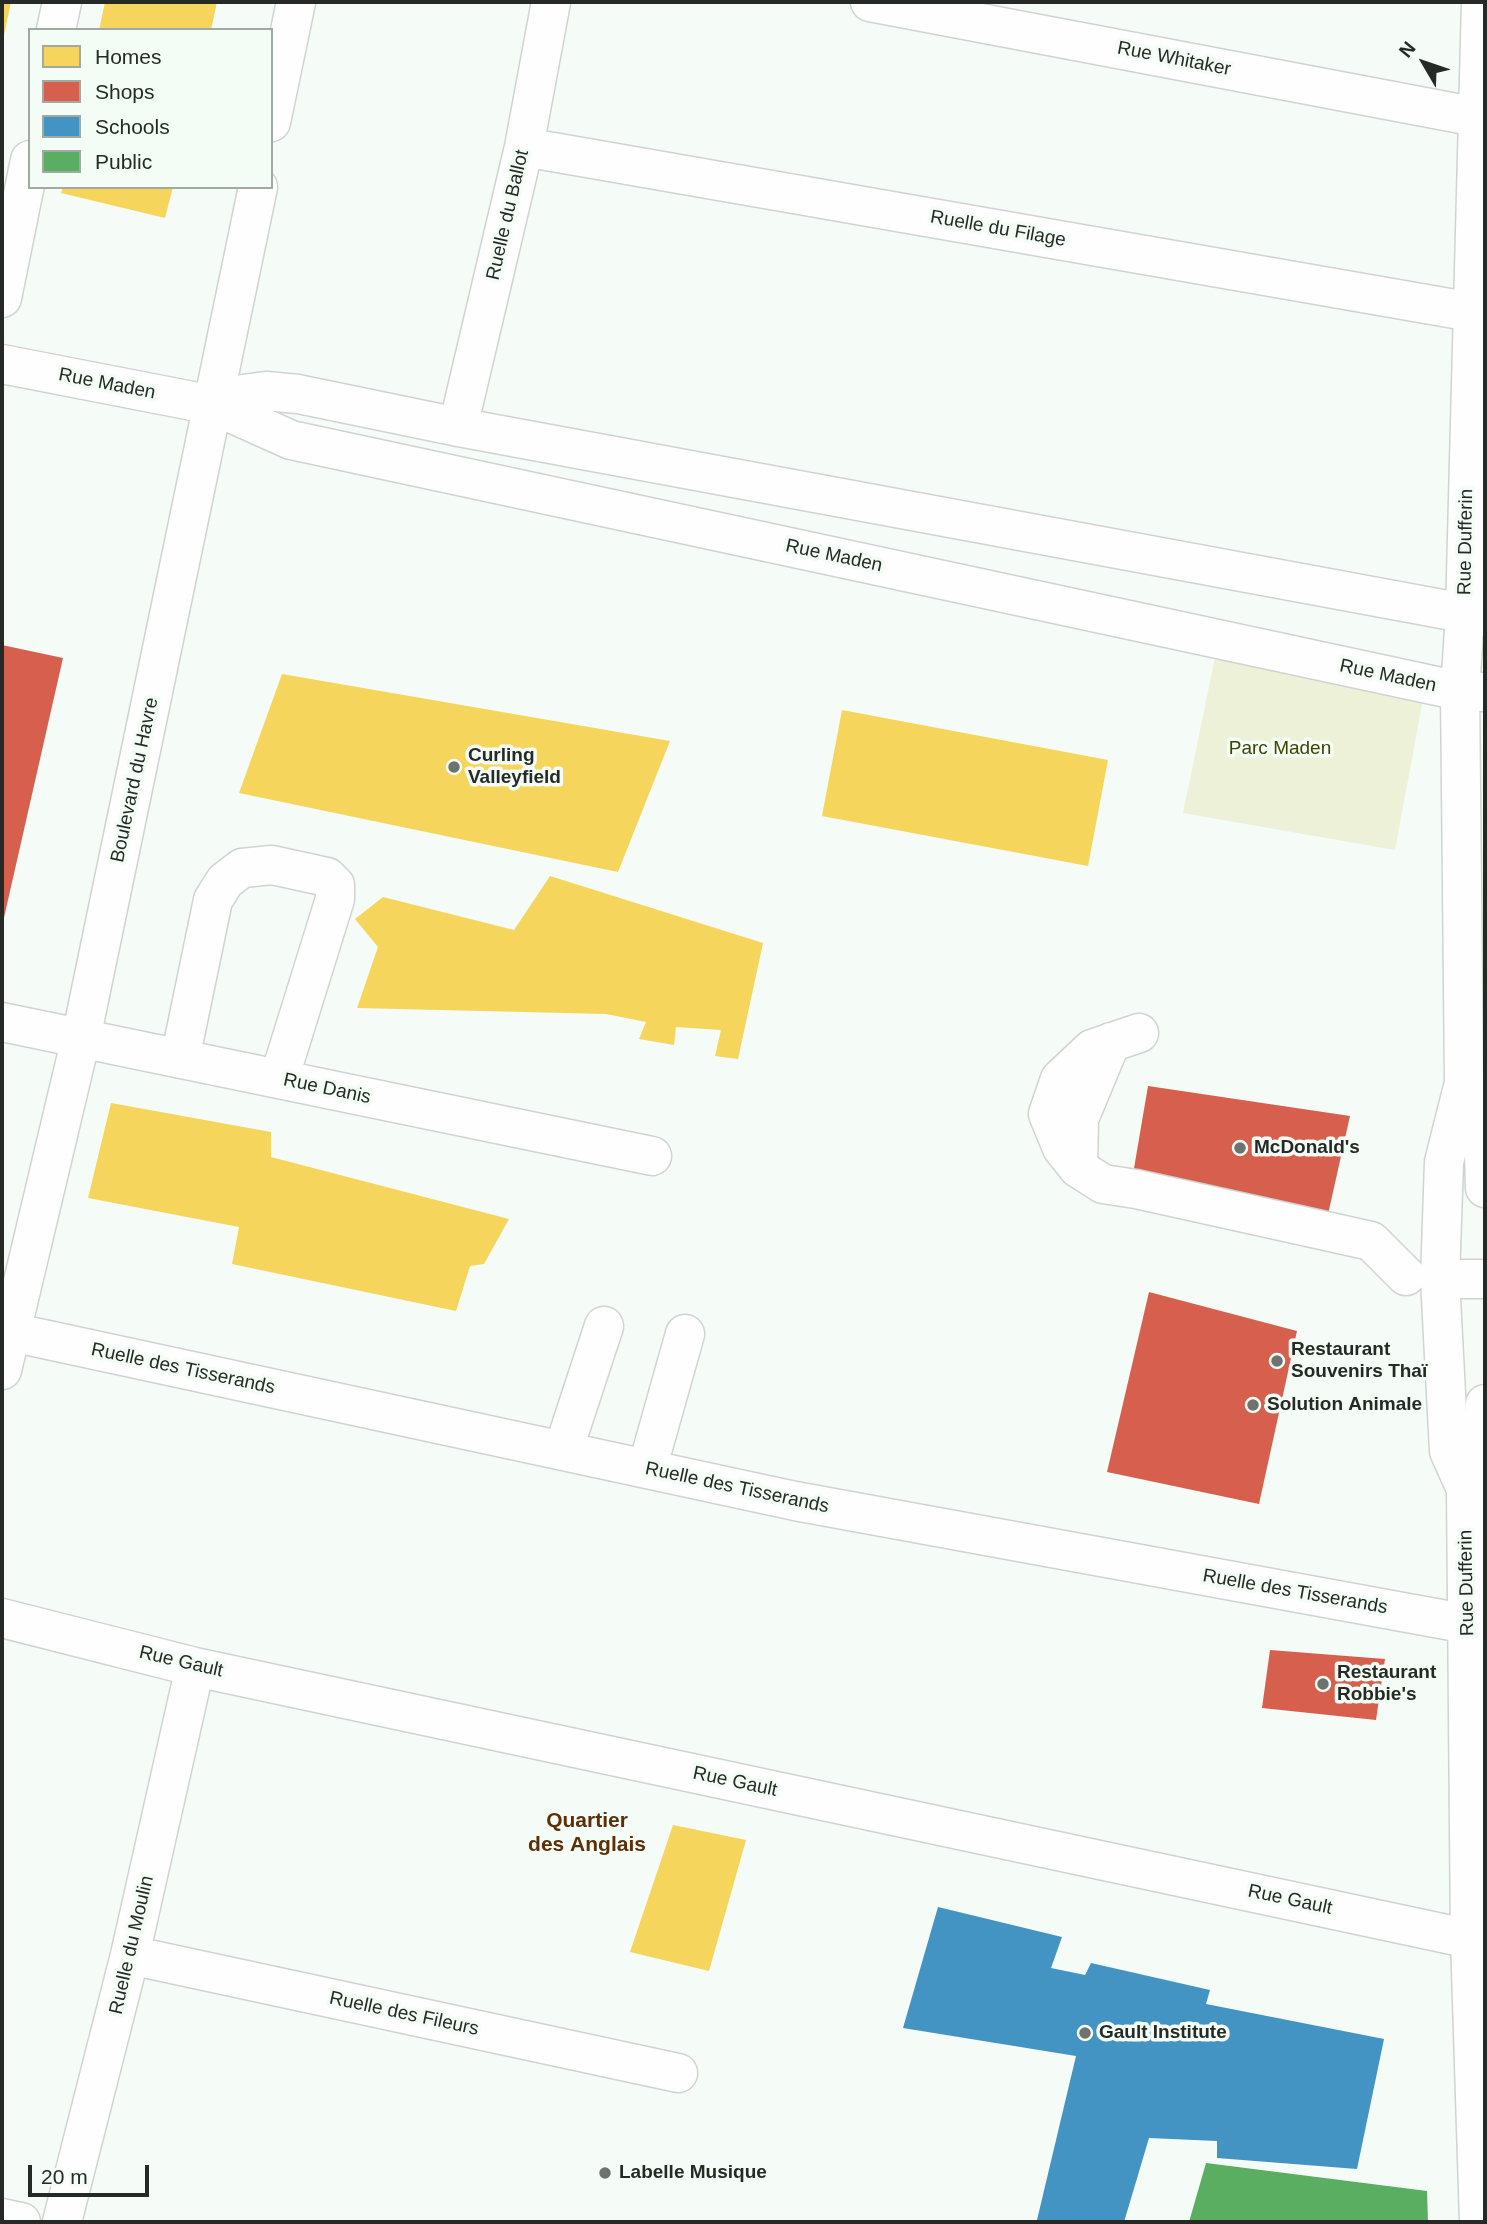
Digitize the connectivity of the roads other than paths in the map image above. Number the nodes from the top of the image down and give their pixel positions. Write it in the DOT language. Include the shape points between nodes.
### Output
graph roads {
  1 [pos="62,2"];
  2 [pos="296,2"];
  3 [pos="551,2"];
  4 [pos="870,2"];
  5 [pos="1481,2"];
  6 [pos="56,28"];
  7 [pos="273,112"];
  8 [pos="1478,117"];
  9 [pos="524,147"];
  10 [pos="28,170"];
  11 [pos="258,189"];
  12 [pos="2,298"];
  13 [pos="1472,312"];
  14 [pos="2,364"];
  15 [pos="213,405"];
  16 [pos="458,427"];
  17 [pos="1475,616"];
  18 [pos="1473,692"];
  19 [pos="2,1022"];
  20 [pos="80,1038"];
  21 [pos="1125,1038"];
  22 [pos="180,1059"];
  23 [pos="279,1079"];
  24 [pos="1464,1083"];
  25 [pos="652,1156"];
  26 [pos="1485,1188"];
  27 [pos="1423,1277"];
  28 [pos="1485,1279"];
  29 [pos="604,1326"];
  30 [pos="11,1332"];
  31 [pos="685,1334"];
  32 [pos="2,1370"];
  33 [pos="1485,1404"];
  34 [pos="563,1451"];
  35 [pos="647,1469"];
  36 [pos="1466,1489"];
  37 [pos="2,1618"];
  38 [pos="1468,1624"];
  39 [pos="195,1667"];
  40 [pos="1478,1938"];
  41 [pos="130,1955"];
  42 [pos="678,2073"];
  43 [pos="2,2218"];
  44 [pos="21,2222"];
  45 [pos="62,2222"];
  46 [pos="1479,2222"];
  1 -- 6 [label="street"];
  2 -- 7 [label="street"];
  3 -- 9 [label="street, Ruelle du Ballot"];
  4 -- 8 [label="street, Rue Whitaker"];
  5 -- 8 [label="street, Rue Dufferin"];
  8 -- 13 [label="street, Rue Dufferin"];
  9 -- 13 [label="street, Ruelle du Filage"];
  9 -- 16 [label="street, Ruelle du Ballot"];
  10 -- 12 [label="street"];
  11 -- 15 [label="street, Boulevard du Havre"];
  13 -- 17 [label="street, Rue Dufferin"];
  14 -- 15 [label="street, Rue Maden"];
  15 -- 16 [label="street" via="266,391"];
  15 -- 18 [label="street, Rue Maden" via="291,440"];
  15 -- 20 [label="street, Boulevard du Havre"];
  16 -- 17 [label="street"];
  17 -- 18 [label="street, Rue Dufferin"];
  18 -- 24 [label="street, Rue Dufferin"];
  19 -- 20 [label="street, Rue Danis"];
  20 -- 22 [label="street, Rue Danis"];
  20 -- 30 [label="street, Boulevard du Havre"];
  21 -- 27 [label="street" via="1092,1049 1060,1079 1048,1114 1062,1148 1078,1168 1103,1184 1371,1241"];
  22 -- 23 [label="street, Rue Danis"];
  22 -- 23 [label="street" via="213,900 225,881 242,868 272,865 327,877 335,885 335,899"];
  23 -- 25 [label="street, Rue Danis"];
  24 -- 26 [label="street, Rue Dufferin" via="1484,1152"];
  24 -- 27 [label="street, Rue Dufferin"];
  27 -- 28 [label="street"];
  27 -- 36 [label="street, Rue Dufferin" via="1449,1451"];
  29 -- 34 [label="street"];
  30 -- 32 [label="street, Boulevard du Havre"];
  30 -- 34 [label="street, Ruelle des Tisserands"];
  31 -- 35 [label="street"];
  33 -- 36 [label="street, Rue Dufferin" via="1485,1427"];
  34 -- 35 [label="street, Ruelle des Tisserands"];
  35 -- 38 [label="street, Ruelle des Tisserands" via="795,1501"];
  36 -- 38 [label="street, Rue Dufferin"];
  37 -- 39 [label="street, Rue Gault"];
  38 -- 40 [label="street, Rue Dufferin"];
  39 -- 40 [label="street, Rue Gault"];
  39 -- 41 [label="street, Ruelle du Moulin"];
  40 -- 46 [label="street, Rue Dufferin"];
  41 -- 42 [label="street, Ruelle des Fileurs"];
  41 -- 45 [label="street, Ruelle du Moulin"];
  43 -- 44 [label="street"];
}
